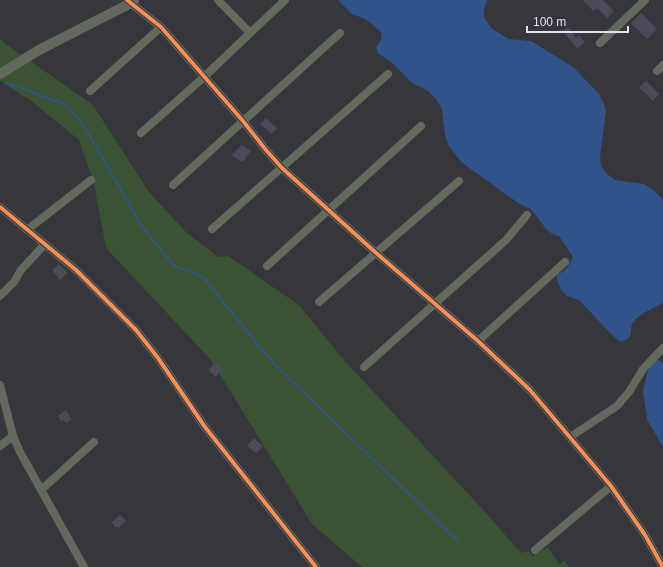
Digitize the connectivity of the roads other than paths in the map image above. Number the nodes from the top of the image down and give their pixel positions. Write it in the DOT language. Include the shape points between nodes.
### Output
graph roads {
  1 [pos="218,0"];
  2 [pos="285,0"];
  3 [pos="645,0"];
  4 [pos="131,1"];
  5 [pos="161,27"];
  6 [pos="250,33"];
  7 [pos="340,33"];
  8 [pos="600,43"];
  9 [pos="0,74"];
  10 [pos="388,74"];
  11 [pos="204,77"];
  12 [pos="90,90"];
  13 [pos="243,121"];
  14 [pos="421,126"];
  15 [pos="141,133"];
  16 [pos="282,168"];
  17 [pos="91,180"];
  18 [pos="459,181"];
  19 [pos="173,185"];
  20 [pos="0,207"];
  21 [pos="329,210"];
  22 [pos="527,214"];
  23 [pos="27,230"];
  24 [pos="212,230"];
  25 [pos="44,245"];
  26 [pos="376,252"];
  27 [pos="565,262"];
  28 [pos="267,266"];
  29 [pos="0,296"];
  30 [pos="319,302"];
  31 [pos="435,304"];
  32 [pos="478,341"];
  33 [pos="663,348"];
  34 [pos="364,367"];
  35 [pos="0,385"];
  36 [pos="13,436"];
  37 [pos="570,437"];
  38 [pos="94,442"];
  39 [pos="0,446"];
  40 [pos="611,486"];
  41 [pos="41,490"];
  42 [pos="535,550"];
  43 [pos="84,567"];
  44 [pos="316,567"];
  45 [pos="663,567"];
  1 -- 6 [label="street"];
  2 -- 6 [label="street"];
  3 -- 8 [label="street"];
  4 -- 5 [label="street"];
  4 -- 9 [label="street"];
  5 -- 11 [label="street"];
  5 -- 12 [label="street"];
  6 -- 11 [label="street"];
  7 -- 13 [label="street"];
  10 -- 16 [label="street"];
  11 -- 13 [label="street"];
  11 -- 15 [label="street"];
  13 -- 16 [label="street"];
  13 -- 19 [label="street"];
  14 -- 21 [label="street"];
  16 -- 21 [label="street"];
  16 -- 24 [label="street"];
  17 -- 23 [label="street"];
  18 -- 26 [label="street"];
  20 -- 23 [label="street"];
  21 -- 26 [label="street"];
  21 -- 28 [label="street"];
  22 -- 31 [label="street" via="506,240"];
  23 -- 25 [label="street"];
  25 -- 29 [label="street"];
  25 -- 44 [label="street" via="76,270 136,330 205,427"];
  26 -- 30 [label="street"];
  26 -- 31 [label="street"];
  27 -- 32 [label="street"];
  31 -- 32 [label="street"];
  31 -- 34 [label="street"];
  32 -- 37 [label="street" via="530,390"];
  33 -- 37 [label="street" via="617,406"];
  35 -- 36 [label="street"];
  36 -- 39 [label="street"];
  36 -- 41 [label="street"];
  37 -- 40 [label="street"];
  38 -- 41 [label="street"];
  40 -- 42 [label="street"];
  40 -- 45 [label="street"];
  41 -- 43 [label="street"];
}
